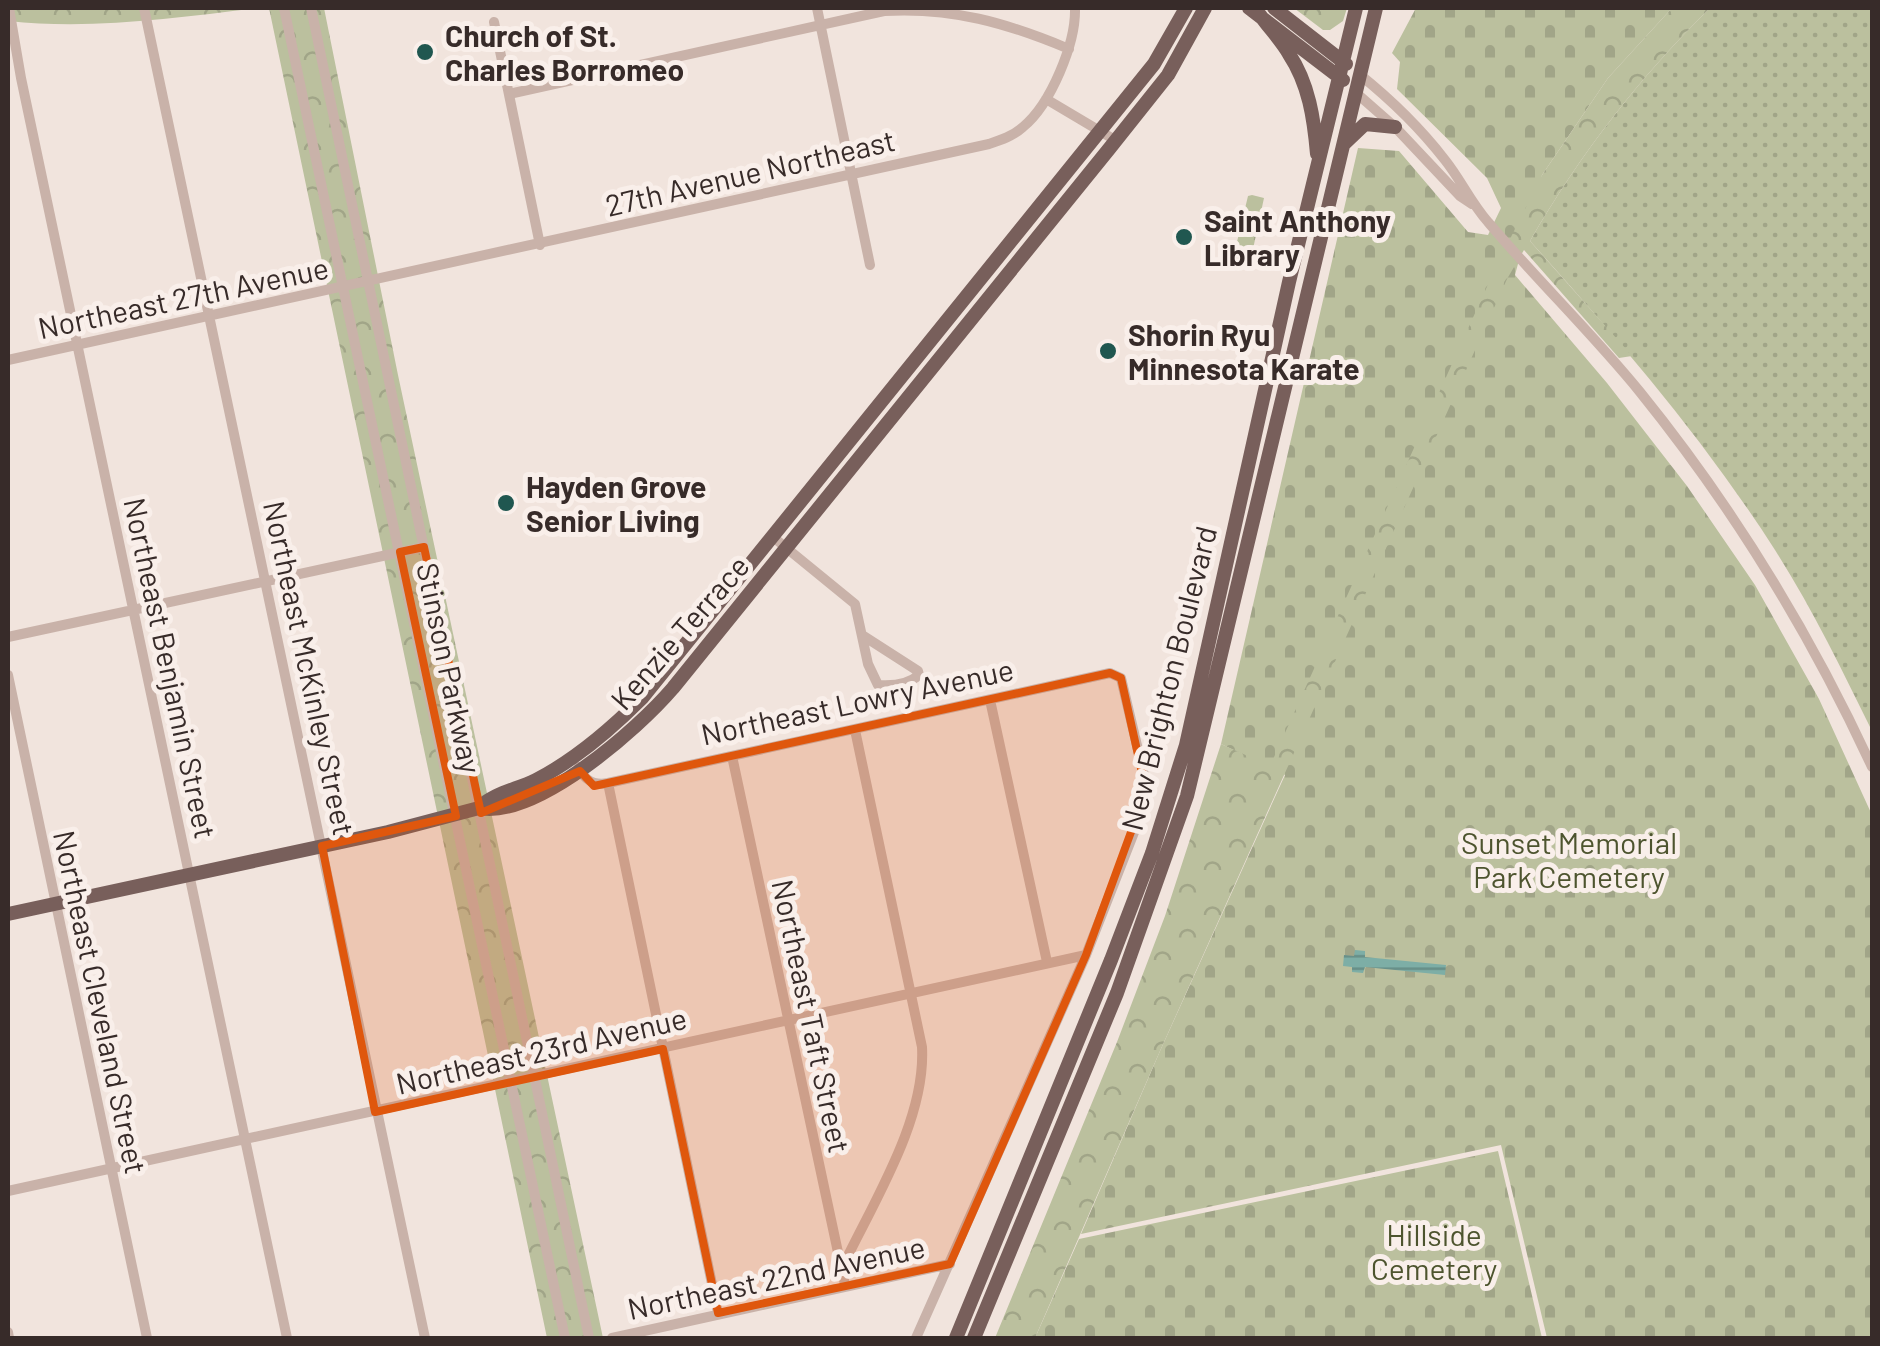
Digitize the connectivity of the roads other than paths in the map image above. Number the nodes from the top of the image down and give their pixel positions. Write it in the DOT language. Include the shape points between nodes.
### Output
graph roads {
  1 [pos="9,8"];
  2 [pos="144,8"];
  3 [pos="284,8"];
  4 [pos="311,8"];
  5 [pos="817,8"];
  6 [pos="1075,8"];
  7 [pos="1205,8"];
  8 [pos="1356,8"];
  9 [pos="1376,8"];
  10 [pos="1183,10"];
  11 [pos="1270,11"];
  12 [pos="494,22"];
  13 [pos="821,24"];
  14 [pos="1068,49"];
  15 [pos="1341,68"];
  16 [pos="1359,74"];
  17 [pos="1354,91"];
  18 [pos="509,94"];
  19 [pos="1046,98"];
  20 [pos="1395,127"];
  21 [pos="1100,132"];
  22 [pos="1116,140"];
  23 [pos="1341,148"];
  24 [pos="1318,166"];
  25 [pos="850,174"];
  26 [pos="1473,205"];
  27 [pos="540,245"];
  28 [pos="870,265"];
  29 [pos="370,283"];
  30 [pos="345,288"];
  31 [pos="210,317"];
  32 [pos="77,344"];
  33 [pos="8,360"];
  34 [pos="773,537"];
  35 [pos="424,547"];
  36 [pos="787,548"];
  37 [pos="400,552"];
  38 [pos="266,581"];
  39 [pos="133,610"];
  40 [pos="862,635"];
  41 [pos="8,636"];
  42 [pos="8,675"];
  43 [pos="990,700"];
  44 [pos="855,730"];
  45 [pos="574,755"];
  46 [pos="732,756"];
  47 [pos="1872,767"];
  48 [pos="580,771"];
  49 [pos="603,784"];
  50 [pos="1146,791"];
  51 [pos="480,808"];
  52 [pos="456,814"];
  53 [pos="322,846"];
  54 [pos="189,874"];
  55 [pos="55,904"];
  56 [pos="8,914"];
  57 [pos="1086,955"];
  58 [pos="1048,962"];
  59 [pos="910,993"];
  60 [pos="786,1021"];
  61 [pos="663,1048"];
  62 [pos="535,1077"];
  63 [pos="511,1082"];
  64 [pos="376,1112"];
  65 [pos="244,1140"];
  66 [pos="110,1168"];
  67 [pos="8,1191"];
  68 [pos="950,1264"];
  69 [pos="841,1270"];
  70 [pos="845,1285"];
  71 [pos="718,1313"];
  72 [pos="147,1338"];
  73 [pos="286,1338"];
  74 [pos="425,1338"];
  75 [pos="564,1338"];
  76 [pos="589,1338"];
  77 [pos="612,1338"];
  78 [pos="916,1338"];
  79 [pos="956,1338"];
  80 [pos="974,1338"];
  1 -- 32 [label="street, Northeast Benjamin Street"];
  2 -- 31 [label="street, Northeast McKinley Street"];
  3 -- 30 [label="street, Stinson Parkway"];
  4 -- 29 [label="street, Stinson Parkway"];
  5 -- 13 [label="street"];
  6 -- 14 [label="street, 27th Avenue Northeast"];
  7 -- 22 [label="main road, Kenzie Terrace" via="1168,75"];
  8 -- 15 [label="main road, New Brighton Boulevard"];
  9 -- 16 [label="main road, New Brighton Boulevard"];
  10 -- 21 [label="main road, Kenzie Terrace" via="1154,64"];
  11 -- 15 [label="main road"];
  11 -- 15 [label="main road"];
  11 -- 24 [label="main road" via="1311,107"];
  12 -- 18 [label="street"];
  13 -- 14 [label="street" via="884,11 944,11 1002,23"];
  13 -- 18 [label="street"];
  13 -- 25 [label="street"];
  14 -- 19 [label="street, 27th Avenue Northeast"];
  15 -- 16 [label="main road"];
  15 -- 17 [label="main road"];
  15 -- 24 [label="main road, New Brighton Boulevard"];
  16 -- 17 [label="main road, New Brighton Boulevard"];
  16 -- 26 [label="street" via="1435,148"];
  17 -- 20 [label="street"];
  17 -- 23 [label="main road, New Brighton Boulevard"];
  18 -- 27 [label="street"];
  19 -- 21 [label="street"];
  19 -- 25 [label="street, 27th Avenue Northeast" via="1006,138"];
  20 -- 23 [label="main road" via="1365,124"];
  20 -- 26 [label="street"];
  21 -- 22 [label="street"];
  21 -- 34 [label="main road, Kenzie Terrace"];
  22 -- 36 [label="main road, Kenzie Terrace"];
  23 -- 80 [label="main road, New Brighton Boulevard" via="1187,796 1117,993"];
  24 -- 79 [label="main road, New Brighton Boulevard" via="1186,745 1118,942"];
  25 -- 27 [label="street, 27th Avenue Northeast"];
  25 -- 28 [label="street"];
  26 -- 47 [label="street" via="1639,391 1743,532 1824,669"];
  27 -- 29 [label="street, 27th Avenue Northeast"];
  29 -- 30 [label="street, Northeast 27th Avenue"];
  29 -- 35 [label="street, Stinson Parkway"];
  30 -- 31 [label="street, Northeast 27th Avenue"];
  30 -- 37 [label="street, Stinson Parkway"];
  31 -- 32 [label="street, Northeast 27th Avenue"];
  31 -- 38 [label="street, Northeast McKinley Street"];
  32 -- 33 [label="street, Northeast 27th Avenue"];
  32 -- 39 [label="street, Northeast Benjamin Street"];
  34 -- 36 [label="street"];
  34 -- 45 [label="main road, Kenzie Terrace" via="642,698"];
  35 -- 37 [label="street"];
  35 -- 51 [label="street, Stinson Parkway"];
  36 -- 40 [label="street" via="849,597"];
  36 -- 48 [label="main road, Kenzie Terrace" via="654,710"];
  37 -- 38 [label="street"];
  37 -- 52 [label="street, Stinson Parkway"];
  38 -- 39 [label="street"];
  38 -- 53 [label="street, Northeast McKinley Street"];
  39 -- 41 [label="street"];
  39 -- 54 [label="street, Northeast Benjamin Street"];
  40 -- 40 [label="street" via="918,671 919,675 878,685"];
  42 -- 55 [label="street, Northeast Cleveland Street"];
  43 -- 44 [label="street, Northeast Lowry Avenue"];
  43 -- 50 [label="street, Northeast Lowry Avenue" via="1118,674"];
  43 -- 58 [label="street"];
  44 -- 46 [label="street, Northeast Lowry Avenue"];
  44 -- 59 [label="street"];
  45 -- 48 [label="street"];
  45 -- 51 [label="main road, Kenzie Terrace"];
  46 -- 49 [label="street, Northeast Lowry Avenue"];
  46 -- 60 [label="street, Northeast Taft Street"];
  48 -- 49 [label="street"];
  48 -- 51 [label="main road, Kenzie Terrace" via="515,802"];
  49 -- 61 [label="street"];
  50 -- 57 [label="street, New Brighton Boulevard"];
  51 -- 52 [label="main road"];
  51 -- 62 [label="street, Stinson Parkway"];
  52 -- 53 [label="main road"];
  52 -- 63 [label="street, Stinson Parkway"];
  53 -- 54 [label="main road"];
  53 -- 64 [label="street, Northeast McKinley Street"];
  54 -- 55 [label="main road"];
  54 -- 65 [label="street, Northeast Benjamin Street"];
  55 -- 56 [label="main road"];
  55 -- 66 [label="street, Northeast Cleveland Street"];
  57 -- 58 [label="street, Northeast 23rd Avenue"];
  57 -- 68 [label="street, New Brighton Boulevard"];
  58 -- 59 [label="street, Northeast 23rd Avenue"];
  59 -- 60 [label="street, Northeast 23rd Avenue"];
  59 -- 69 [label="street" via="922,1048 921,1091"];
  60 -- 61 [label="street, Northeast 23rd Avenue"];
  60 -- 69 [label="street, Northeast Taft Street"];
  61 -- 62 [label="street, Northeast 23rd Avenue"];
  61 -- 71 [label="street"];
  62 -- 63 [label="street, Northeast 23rd Avenue"];
  62 -- 76 [label="street, Stinson Parkway"];
  63 -- 64 [label="street, Northeast 23rd Avenue"];
  63 -- 75 [label="street, Stinson Parkway"];
  64 -- 65 [label="street, Northeast 23rd Avenue"];
  64 -- 74 [label="street, Northeast McKinley Street"];
  65 -- 66 [label="street, Northeast 23rd Avenue"];
  65 -- 73 [label="street, Northeast Benjamin Street"];
  66 -- 67 [label="street, Northeast 23rd Avenue"];
  66 -- 72 [label="street, Northeast Cleveland Street"];
  68 -- 70 [label="street, Northeast 22nd Avenue"];
  68 -- 78 [label="street, New Brighton Boulevard"];
  69 -- 70 [label="street, Northeast Taft Street"];
  70 -- 71 [label="street, Northeast 22nd Avenue"];
  71 -- 77 [label="street, Northeast 22nd Avenue"];
}
